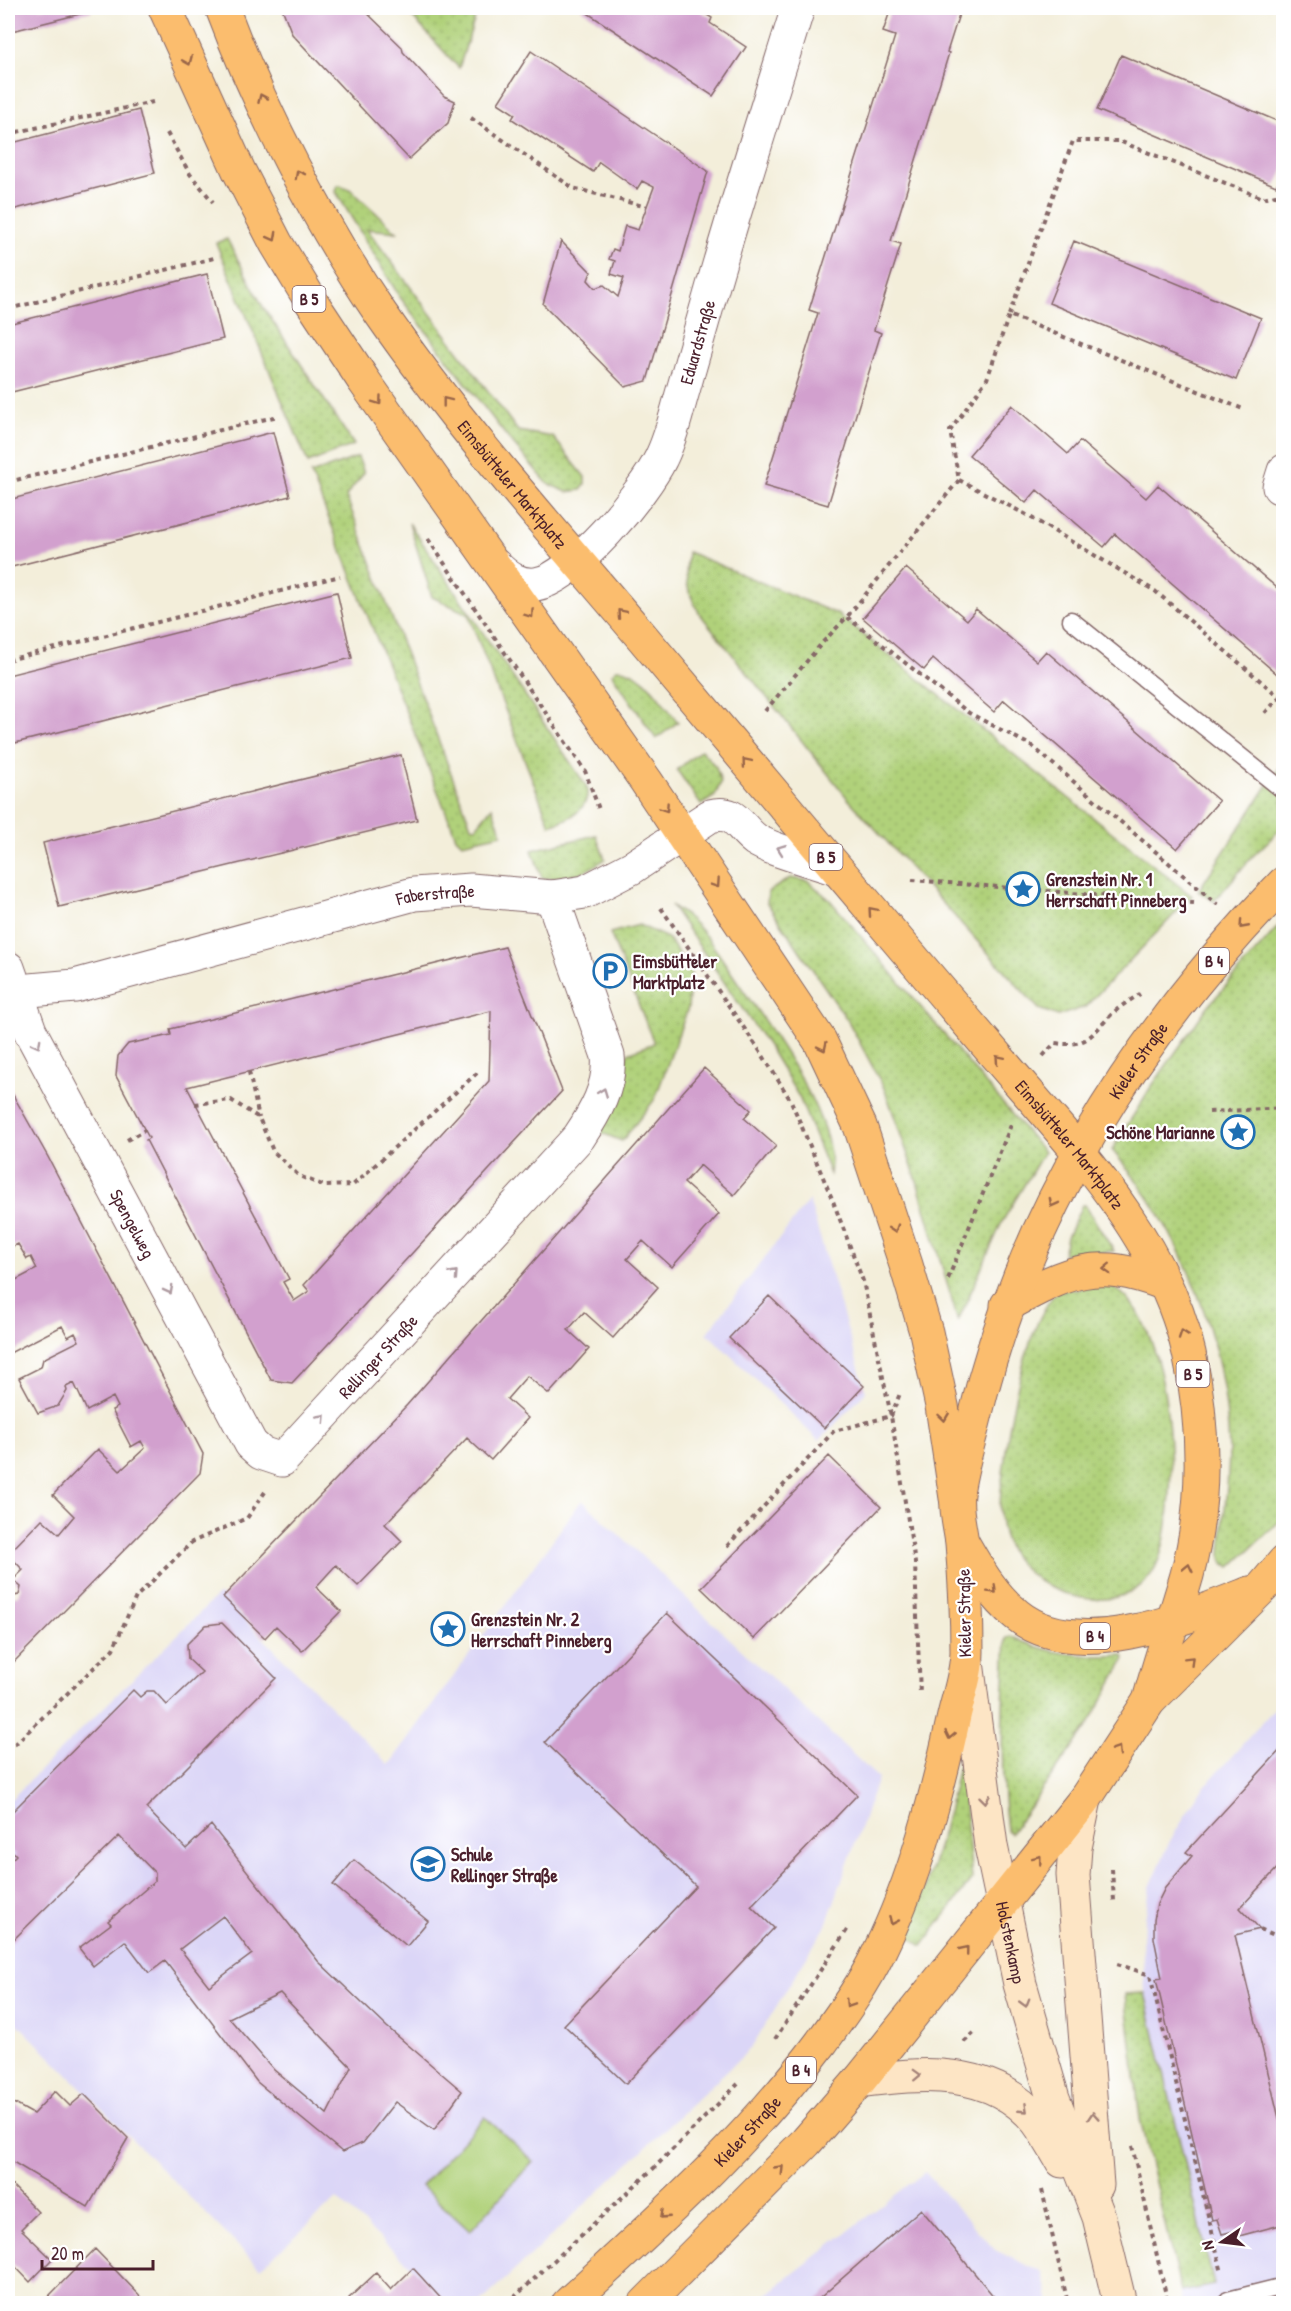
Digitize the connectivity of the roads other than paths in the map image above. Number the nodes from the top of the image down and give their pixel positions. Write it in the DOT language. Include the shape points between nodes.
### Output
graph roads {
  1 [pos="165,8"];
  2 [pos="222,8"];
  3 [pos="798,8"];
  4 [pos="575,560"];
  5 [pos="496,566"];
  6 [pos="1071,620"];
  7 [pos="1284,791"];
  8 [pos="684,836"];
  9 [pos="836,869"];
  10 [pos="1284,883"];
  11 [pos="552,897"];
  12 [pos="10,983"];
  13 [pos="1080,1150"];
  14 [pos="1163,1284"];
  15 [pos="1006,1305"];
  16 [pos="282,1460"];
  17 [pos="956,1498"];
  18 [pos="962,1541"];
  19 [pos="1284,1562"];
  20 [pos="1262,1588"];
  21 [pos="1170,1624"];
  22 [pos="967,1657"];
  23 [pos="1149,1701"];
  24 [pos="1085,1799"];
  25 [pos="1001,1905"];
  26 [pos="860,2080"];
  27 [pos="1099,2217"];
  28 [pos="1284,2286"];
  29 [pos="1228,2300"];
  30 [pos="568,2304"];
  31 [pos="645,2304"];
  32 [pos="1120,2304"];
  1 -- 5 [label="main road, B 5, one-way" via="276,243 364,381"];
  4 -- 2 [label="main road, Eimsbütteler Marktplatz / B 5, one-way" via="378,310 280,137"];
  3 -- 4 [label="street, Eduardstraße" via="662,457 636,500"];
  4 -- 5 [label="street, Eduardstraße" via="537,584 517,582"];
  9 -- 4 [label="main road, Eimsbütteler Marktplatz / B 5, one-way"];
  5 -- 8 [label="main road, B 5, one-way"];
  6 -- 7 [label="lane"];
  9 -- 8 [label="street, Faberstraße, one-way" via="757,840 733,817 722,813 710,816"];
  8 -- 11 [label="street, Faberstraße" via="605,883 585,892"];
  8 -- 17 [label="main road, B 5, one-way" via="820,1041 860,1126 926,1332"];
  13 -- 9 [label="main road, Eimsbütteler Marktplatz / B 5, one-way"];
  10 -- 13 [label="main road, Kieler Straße / B 4, one-way" via="1243,925 1148,1042"];
  11 -- 12 [label="street, Faberstraße" via="471,890 414,894 75,986"];
  16 -- 11 [label="street, Rellinger Straße, one-way" via="579,1137 597,1106 606,1082 608,1056"];
  12 -- 16 [label="street, Spengelweg, one-way" via="30,1031 251,1444 261,1453"];
  13 -- 14 [label="main road, Eimsbütteler Marktplatz / B 5" via="1143,1243"];
  13 -- 15 [label="main road, Kieler Straße / B 4, one-way" via="1031,1244"];
  14 -- 15 [label="main road, one-way" via="1117,1269 1084,1270 1063,1276"];
  21 -- 14 [label="main road, Eimsbütteler Marktplatz / B 5, one-way" via="1187,1573 1199,1508 1202,1430 1188,1350"];
  15 -- 17 [label="main road, Kieler Straße / B 4"];
  17 -- 18 [label="main road, Kieler Straße / B 4"];
  18 -- 21 [label="main road, B 4, one-way" via="985,1583 1018,1616 1035,1625 1101,1636"];
  18 -- 22 [label="main road, Kieler Straße / B 4"];
  19 -- 20 [label="main road, B 4"];
  20 -- 21 [label="main road, B 4"];
  23 -- 20 [label="main road, B 4, one-way"];
  21 -- 23 [label="main road, Eimsbütteler Marktplatz / B 5"];
  22 -- 25 [label="main road, Holstenkamp, one-way"];
  22 -- 30 [label="main road, Kieler Straße / B 4, one-way" via="946,1750 914,1860 898,1911 867,1976 784,2092 707,2175"];
  24 -- 23 [label="main road, B 4, one-way"];
  25 -- 24 [label="main road, B 4, one-way"];
  27 -- 24 [label="main road, Holstenkamp, one-way" via="1073,1886 1075,1848"];
  26 -- 25 [label="main road, B 4, one-way"];
  25 -- 27 [label="main road, Holstenkamp, one-way" via="1053,2098"];
  26 -- 27 [label="main road, one-way" via="916,2074 953,2076 974,2080 1012,2098 1036,2121"];
  31 -- 26 [label="main road, B 4, one-way" via="806,2142"];
  27 -- 32 [label="main road, Holstenkamp"];
  28 -- 29 [label="lane"];
}
